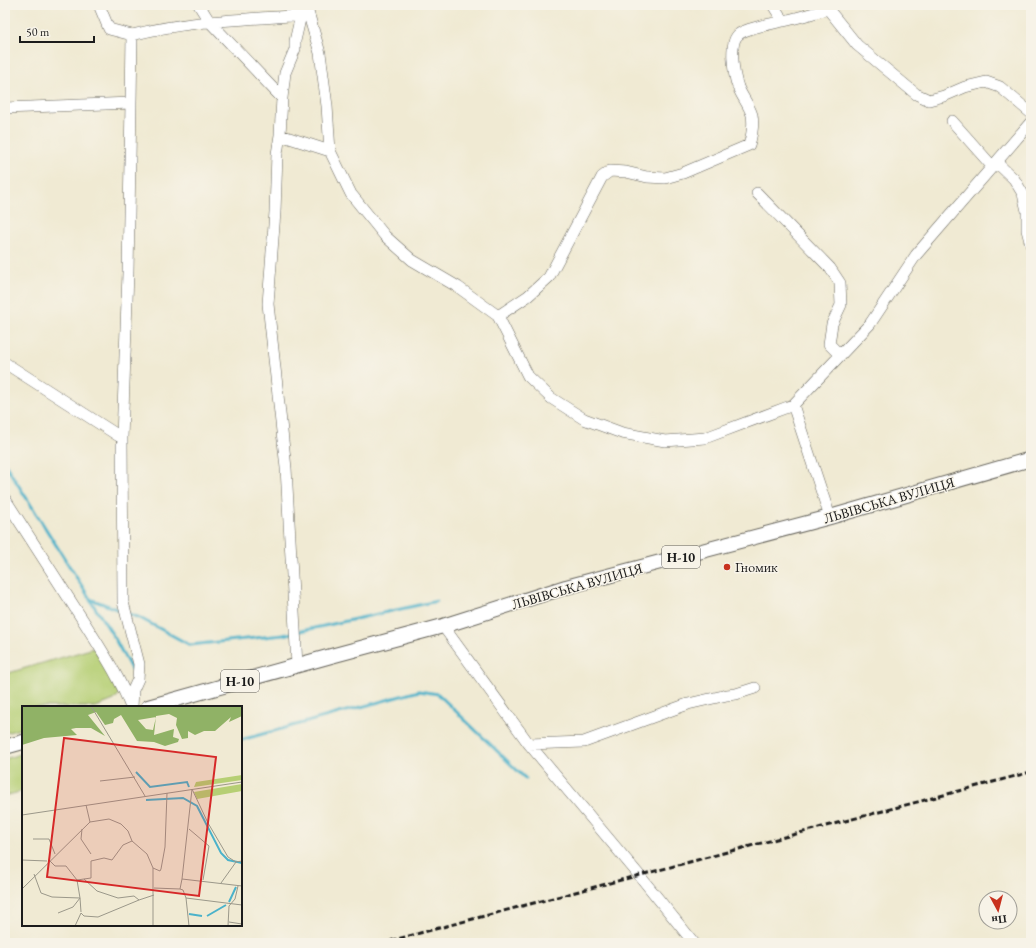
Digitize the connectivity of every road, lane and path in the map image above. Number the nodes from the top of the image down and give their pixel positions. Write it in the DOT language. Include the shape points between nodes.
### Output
graph roads {
  1 [pos="99,5"];
  2 [pos="199,5"];
  3 [pos="773,5"];
  4 [pos="827,7"];
  5 [pos="305,12"];
  6 [pos="209,21"];
  7 [pos="783,21"];
  8 [pos="132,35"];
  9 [pos="282,98"];
  10 [pos="131,102"];
  11 [pos="5,108"];
  12 [pos="1031,112"];
  13 [pos="952,121"];
  14 [pos="1031,122"];
  15 [pos="280,135"];
  16 [pos="330,151"];
  17 [pos="994,164"];
  18 [pos="757,193"];
  19 [pos="1031,245"];
  20 [pos="498,316"];
  21 [pos="840,356"];
  22 [pos="5,363"];
  23 [pos="793,405"];
  24 [pos="122,438"];
  25 [pos="1031,459"];
  26 [pos="5,499"];
  27 [pos="830,517"];
  28 [pos="443,626"];
  29 [pos="297,665"];
  30 [pos="755,688"];
  31 [pos="131,706"];
  32 [pos="131,706"];
  33 [pos="152,706"];
  34 [pos="22,742"];
  35 [pos="529,744"];
  36 [pos="5,747"];
  37 [pos="694,943"];
  1 -- 8 [label="street" via="109,29"];
  2 -- 6 [label="street"];
  3 -- 7 [label="street"];
  4 -- 7 [label="street"];
  4 -- 12 [label="street" via="857,45 916,94 929,100 986,82 1000,87"];
  5 -- 6 [label="street"];
  5 -- 9 [label="street" via="295,41 295,49 285,73"];
  5 -- 16 [label="street" via="320,53"];
  6 -- 8 [label="street"];
  6 -- 9 [label="street"];
  7 -- 20 [label="street" via="740,33 735,38 733,54 738,87 752,115 753,130 749,145 665,178 610,171 602,177 549,278"];
  8 -- 10 [label="street"];
  9 -- 15 [label="street"];
  10 -- 11 [label="street"];
  10 -- 24 [label="street"];
  13 -- 17 [label="street"];
  14 -- 17 [label="street"];
  15 -- 16 [label="street"];
  15 -- 29 [label="street" via="268,304 286,468"];
  16 -- 20 [label="street" via="351,194 385,236 412,260"];
  17 -- 19 [label="street" via="1014,179 1023,194"];
  17 -- 21 [label="street" via="916,255 870,324"];
  18 -- 21 [label="street" via="830,268 840,283 841,306 832,324 829,344"];
  20 -- 23 [label="street" via="528,376 551,398 584,419 622,433 665,441 705,438"];
  21 -- 23 [label="street"];
  22 -- 24 [label="street"];
  23 -- 27 [label="street"];
  24 -- 31 [label="street" via="123,602 139,664"];
  25 -- 27 [label="main road, ЛЬВІВСЬКА ВУЛИЦЯ / Н-10"];
  26 -- 32 [label="street" via="123,686"];
  27 -- 28 [label="main road, ЛЬВІВСЬКА ВУЛИЦЯ / Н-10" via="566,587"];
  28 -- 29 [label="main road, ЛЬВІВСЬКА ВУЛИЦЯ / Н-10"];
  28 -- 35 [label="street"];
  29 -- 33 [label="main road, Н-10"];
  30 -- 35 [label="street" via="688,704 584,742"];
  34 -- 36 [label="main road"];
  35 -- 37 [label="street"];
}
